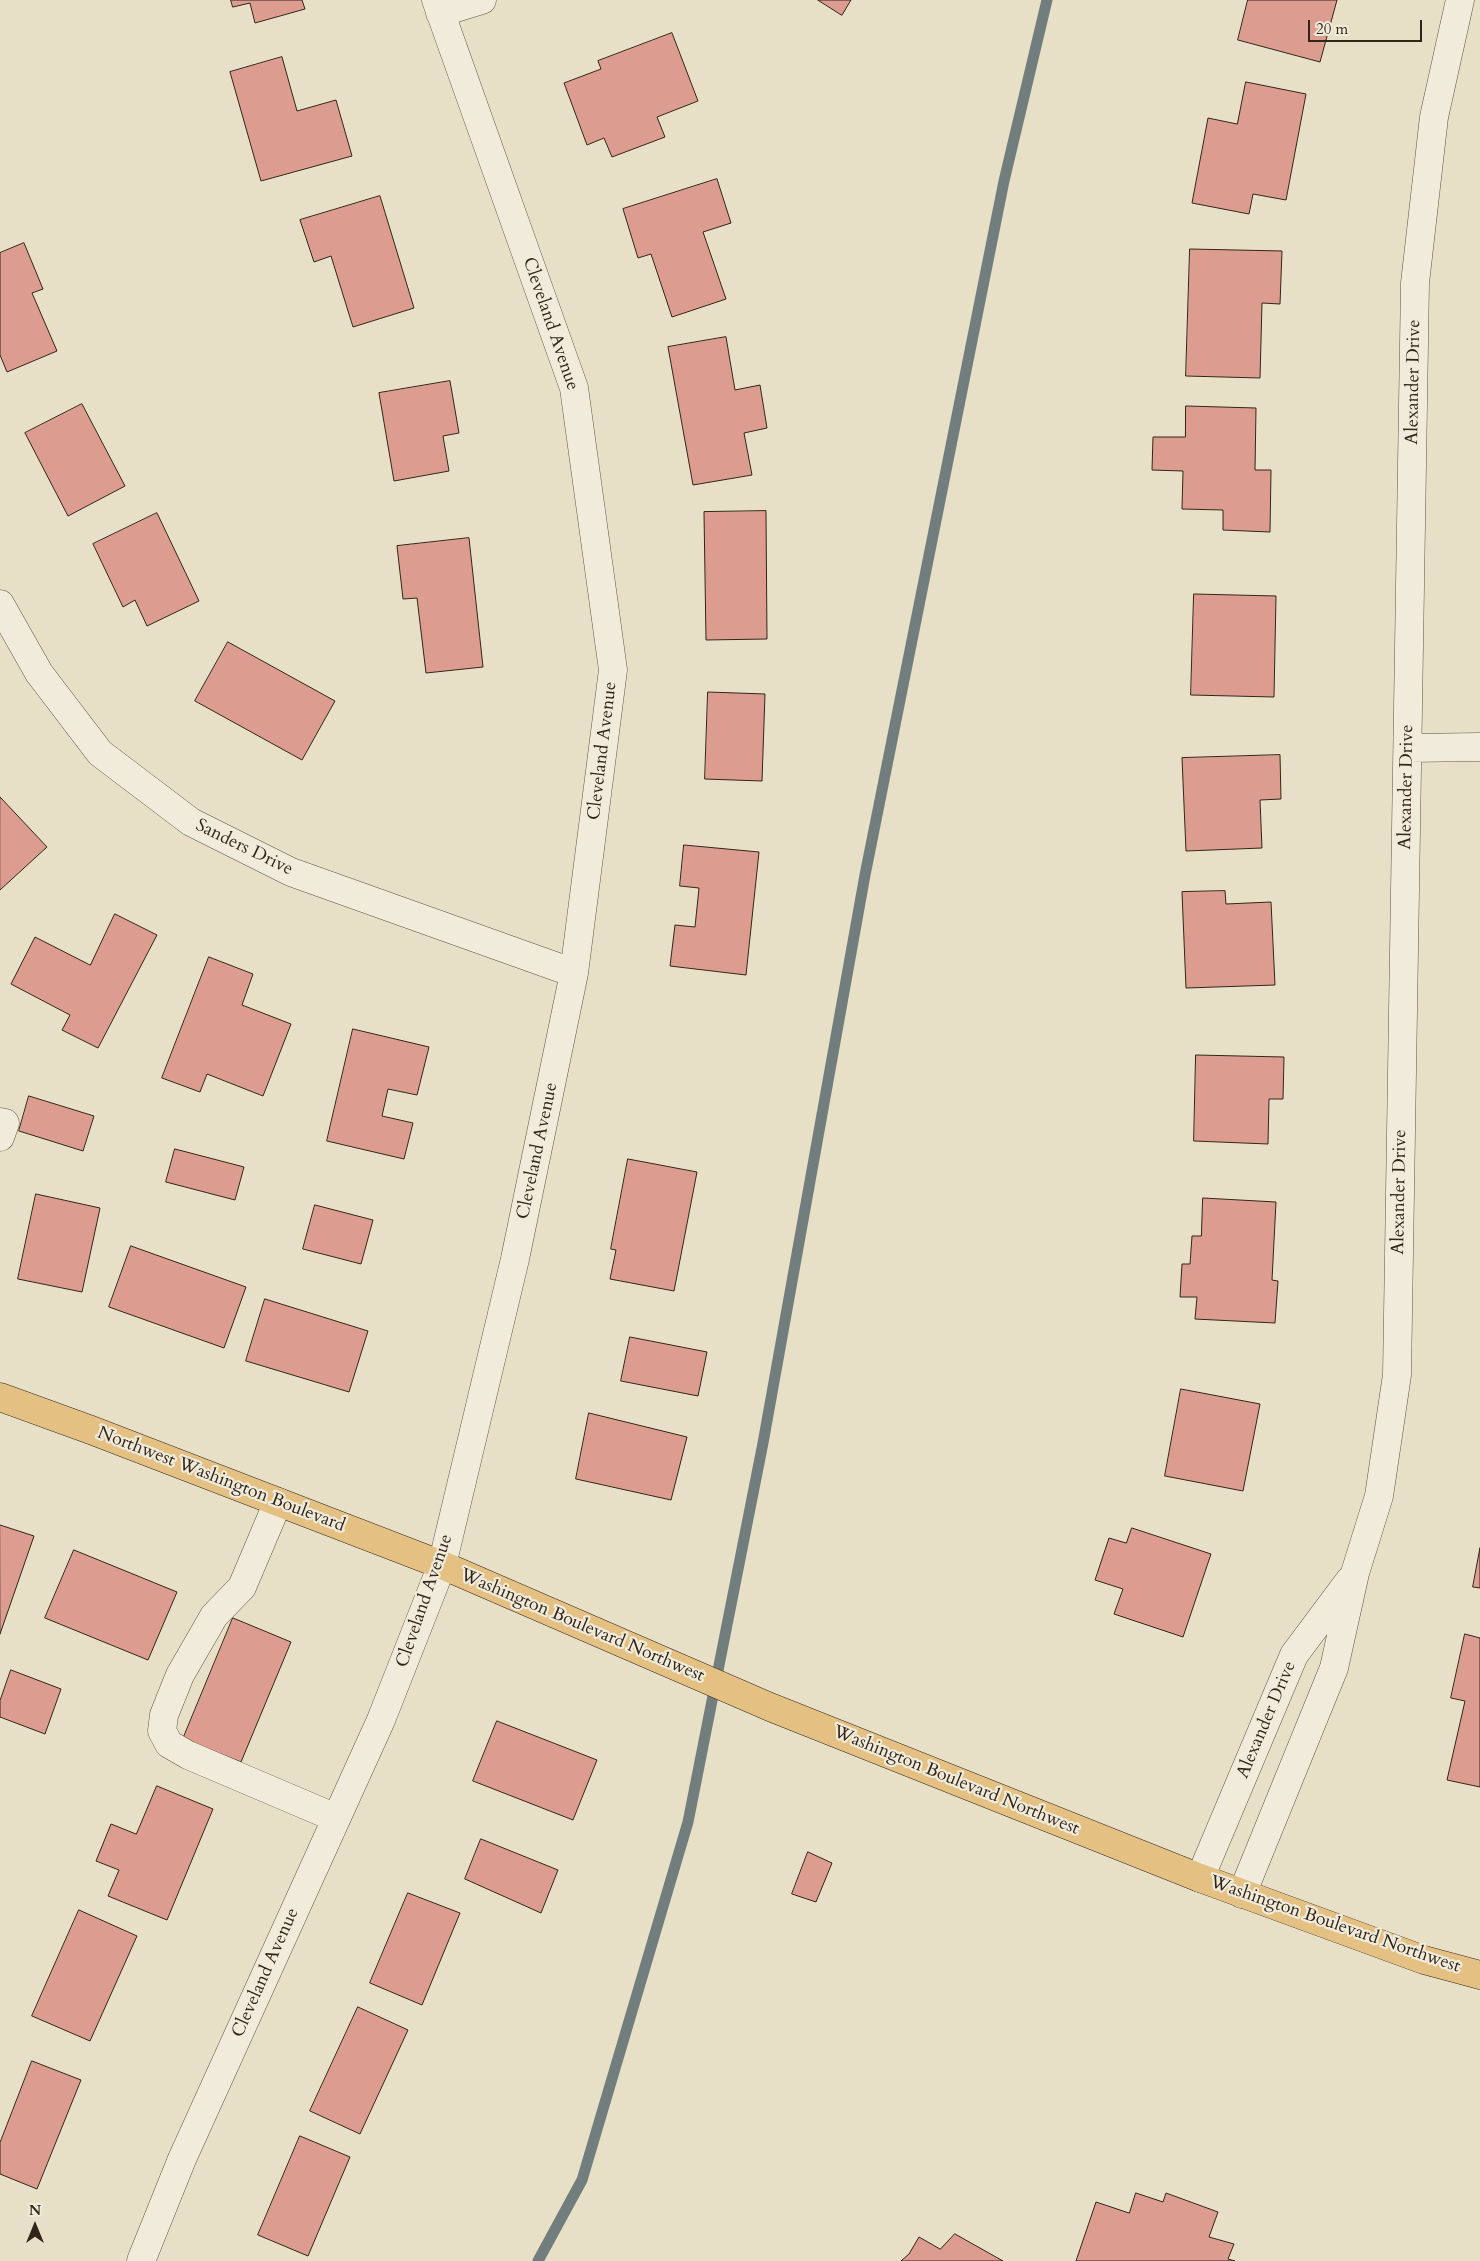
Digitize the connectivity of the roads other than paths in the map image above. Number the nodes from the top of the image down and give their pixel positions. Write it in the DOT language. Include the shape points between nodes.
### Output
graph roads {
  1 [pos="482,0"];
  2 [pos="1460,0"];
  3 [pos="438,6"];
  4 [pos="0,604"];
  5 [pos="1480,747"];
  6 [pos="1408,748"];
  7 [pos="574,973"];
  8 [pos="0,1122"];
  9 [pos="0,1138"];
  10 [pos="0,1397"];
  11 [pos="278,1502"];
  12 [pos="442,1565"];
  13 [pos="1355,1573"];
  14 [pos="336,1818"];
  15 [pos="1200,1878"];
  16 [pos="1242,1894"];
  17 [pos="1480,1975"];
  18 [pos="141,2261"];
  1 -- 3 [label="street"];
  2 -- 6 [label="street, Alexander Drive" via="1434,117 1415,283"];
  3 -- 7 [label="street, Cleveland Avenue" via="574,388 577,408 613,670"];
  4 -- 7 [label="street, Sanders Drive" via="39,673 100,753 192,822 291,872"];
  5 -- 6 [label="street"];
  6 -- 13 [label="street, Alexander Drive" via="1397,1375 1379,1496"];
  7 -- 12 [label="street, Cleveland Avenue" via="515,1259"];
  8 -- 9 [label="street" via="5,1123"];
  10 -- 11 [label="main road, Northwest Washington Boulevard"];
  11 -- 12 [label="main road, Northwest Washington Boulevard"];
  11 -- 14 [label="street" via="242,1587 214,1616 180,1676 164,1715 162,1731 169,1744 188,1755"];
  12 -- 14 [label="street, Cleveland Avenue" via="381,1720"];
  12 -- 15 [label="main road, Washington Boulevard Northwest" via="770,1707"];
  13 -- 15 [label="street, Alexander Drive" via="1294,1655"];
  13 -- 16 [label="street, Alexander Drive" via="1334,1668"];
  14 -- 18 [label="street, Cleveland Avenue" via="182,2159"];
  15 -- 16 [label="main road, Washington Boulevard Northwest"];
  16 -- 17 [label="main road, Washington Boulevard Northwest" via="1424,1960"];
}
